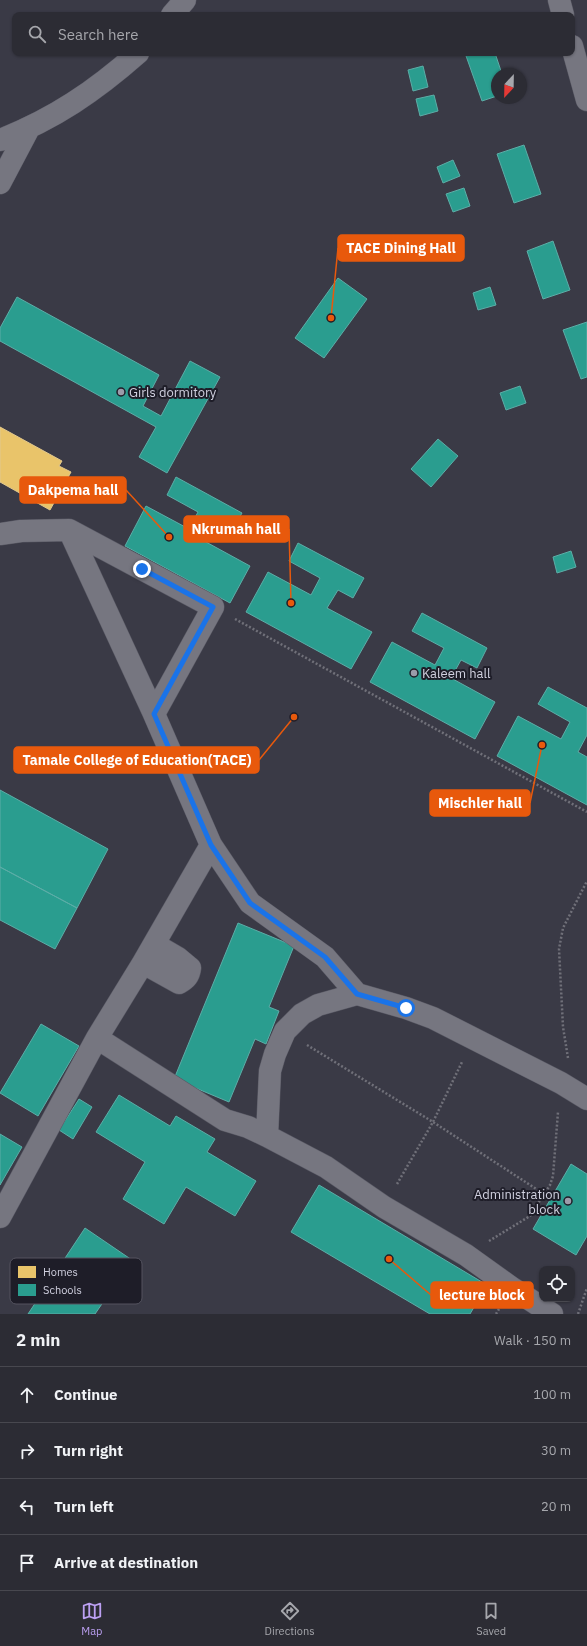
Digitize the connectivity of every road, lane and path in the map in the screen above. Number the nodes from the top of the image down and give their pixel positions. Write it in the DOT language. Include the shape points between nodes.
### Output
graph roads {
  1 [pos="185,0"];
  2 [pos="559,0"];
  3 [pos="175,12"];
  4 [pos="563,12"];
  5 [pos="134,56"];
  6 [pos="575,56"];
  7 [pos="587,100"];
  8 [pos="29,128"];
  9 [pos="0,140"];
  10 [pos="0,184"];
  11 [pos="69,530"];
  12 [pos="0,534"];
  13 [pos="213,607"];
  14 [pos="154,714"];
  15 [pos="587,812"];
  16 [pos="211,845"];
  17 [pos="587,881"];
  18 [pos="154,944"];
  19 [pos="143,963"];
  20 [pos="357,994"];
  21 [pos="285,1031"];
  22 [pos="97,1038"];
  23 [pos="473,1039"];
  24 [pos="573,1091"];
  25 [pos="433,1122"];
  26 [pos="267,1136"];
  27 [pos="544,1194"];
  28 [pos="384,1207"];
  29 [pos="0,1216"];
  30 [pos="466,1255"];
  31 [pos="587,1288"];
  32 [pos="552,1314"];
  33 [pos="578,1314"];
  1 -- 3 [label="street"];
  2 -- 4 [label="street"];
  5 -- 8 [label="street" via="65,109"];
  6 -- 7 [label="street"];
  8 -- 9 [label="street"];
  8 -- 10 [label="street"];
  11 -- 12 [label="street"];
  11 -- 13 [label="street"];
  11 -- 14 [label="street"];
  13 -- 14 [label="street"];
  13 -- 15 [label="path"];
  14 -- 16 [label="street"];
  16 -- 18 [label="street"];
  16 -- 20 [label="street" via="250,903 325,957"];
  17 -- 24 [label="path" via="563,928 558,949 563,1027"];
  18 -- 19 [label="street"];
  18 -- 19 [label="street" via="178,958 190,968 190,974 179,982"];
  19 -- 22 [label="street"];
  20 -- 21 [label="street" via="318,1004 302,1014"];
  20 -- 23 [label="street" via="433,1018"];
  21 -- 25 [label="path"];
  21 -- 26 [label="street" via="270,1071"];
  22 -- 26 [label="street" via="225,1120"];
  22 -- 29 [label="street"];
  23 -- 24 [label="street"];
  23 -- 25 [label="path"];
  24 -- 27 [label="path" via="553,1176"];
  25 -- 27 [label="path"];
  25 -- 28 [label="path"];
  26 -- 28 [label="street" via="326,1168"];
  27 -- 30 [label="path" via="530,1216"];
  28 -- 30 [label="street"];
  30 -- 32 [label="street"];
  31 -- 33 [label="path"];
}
